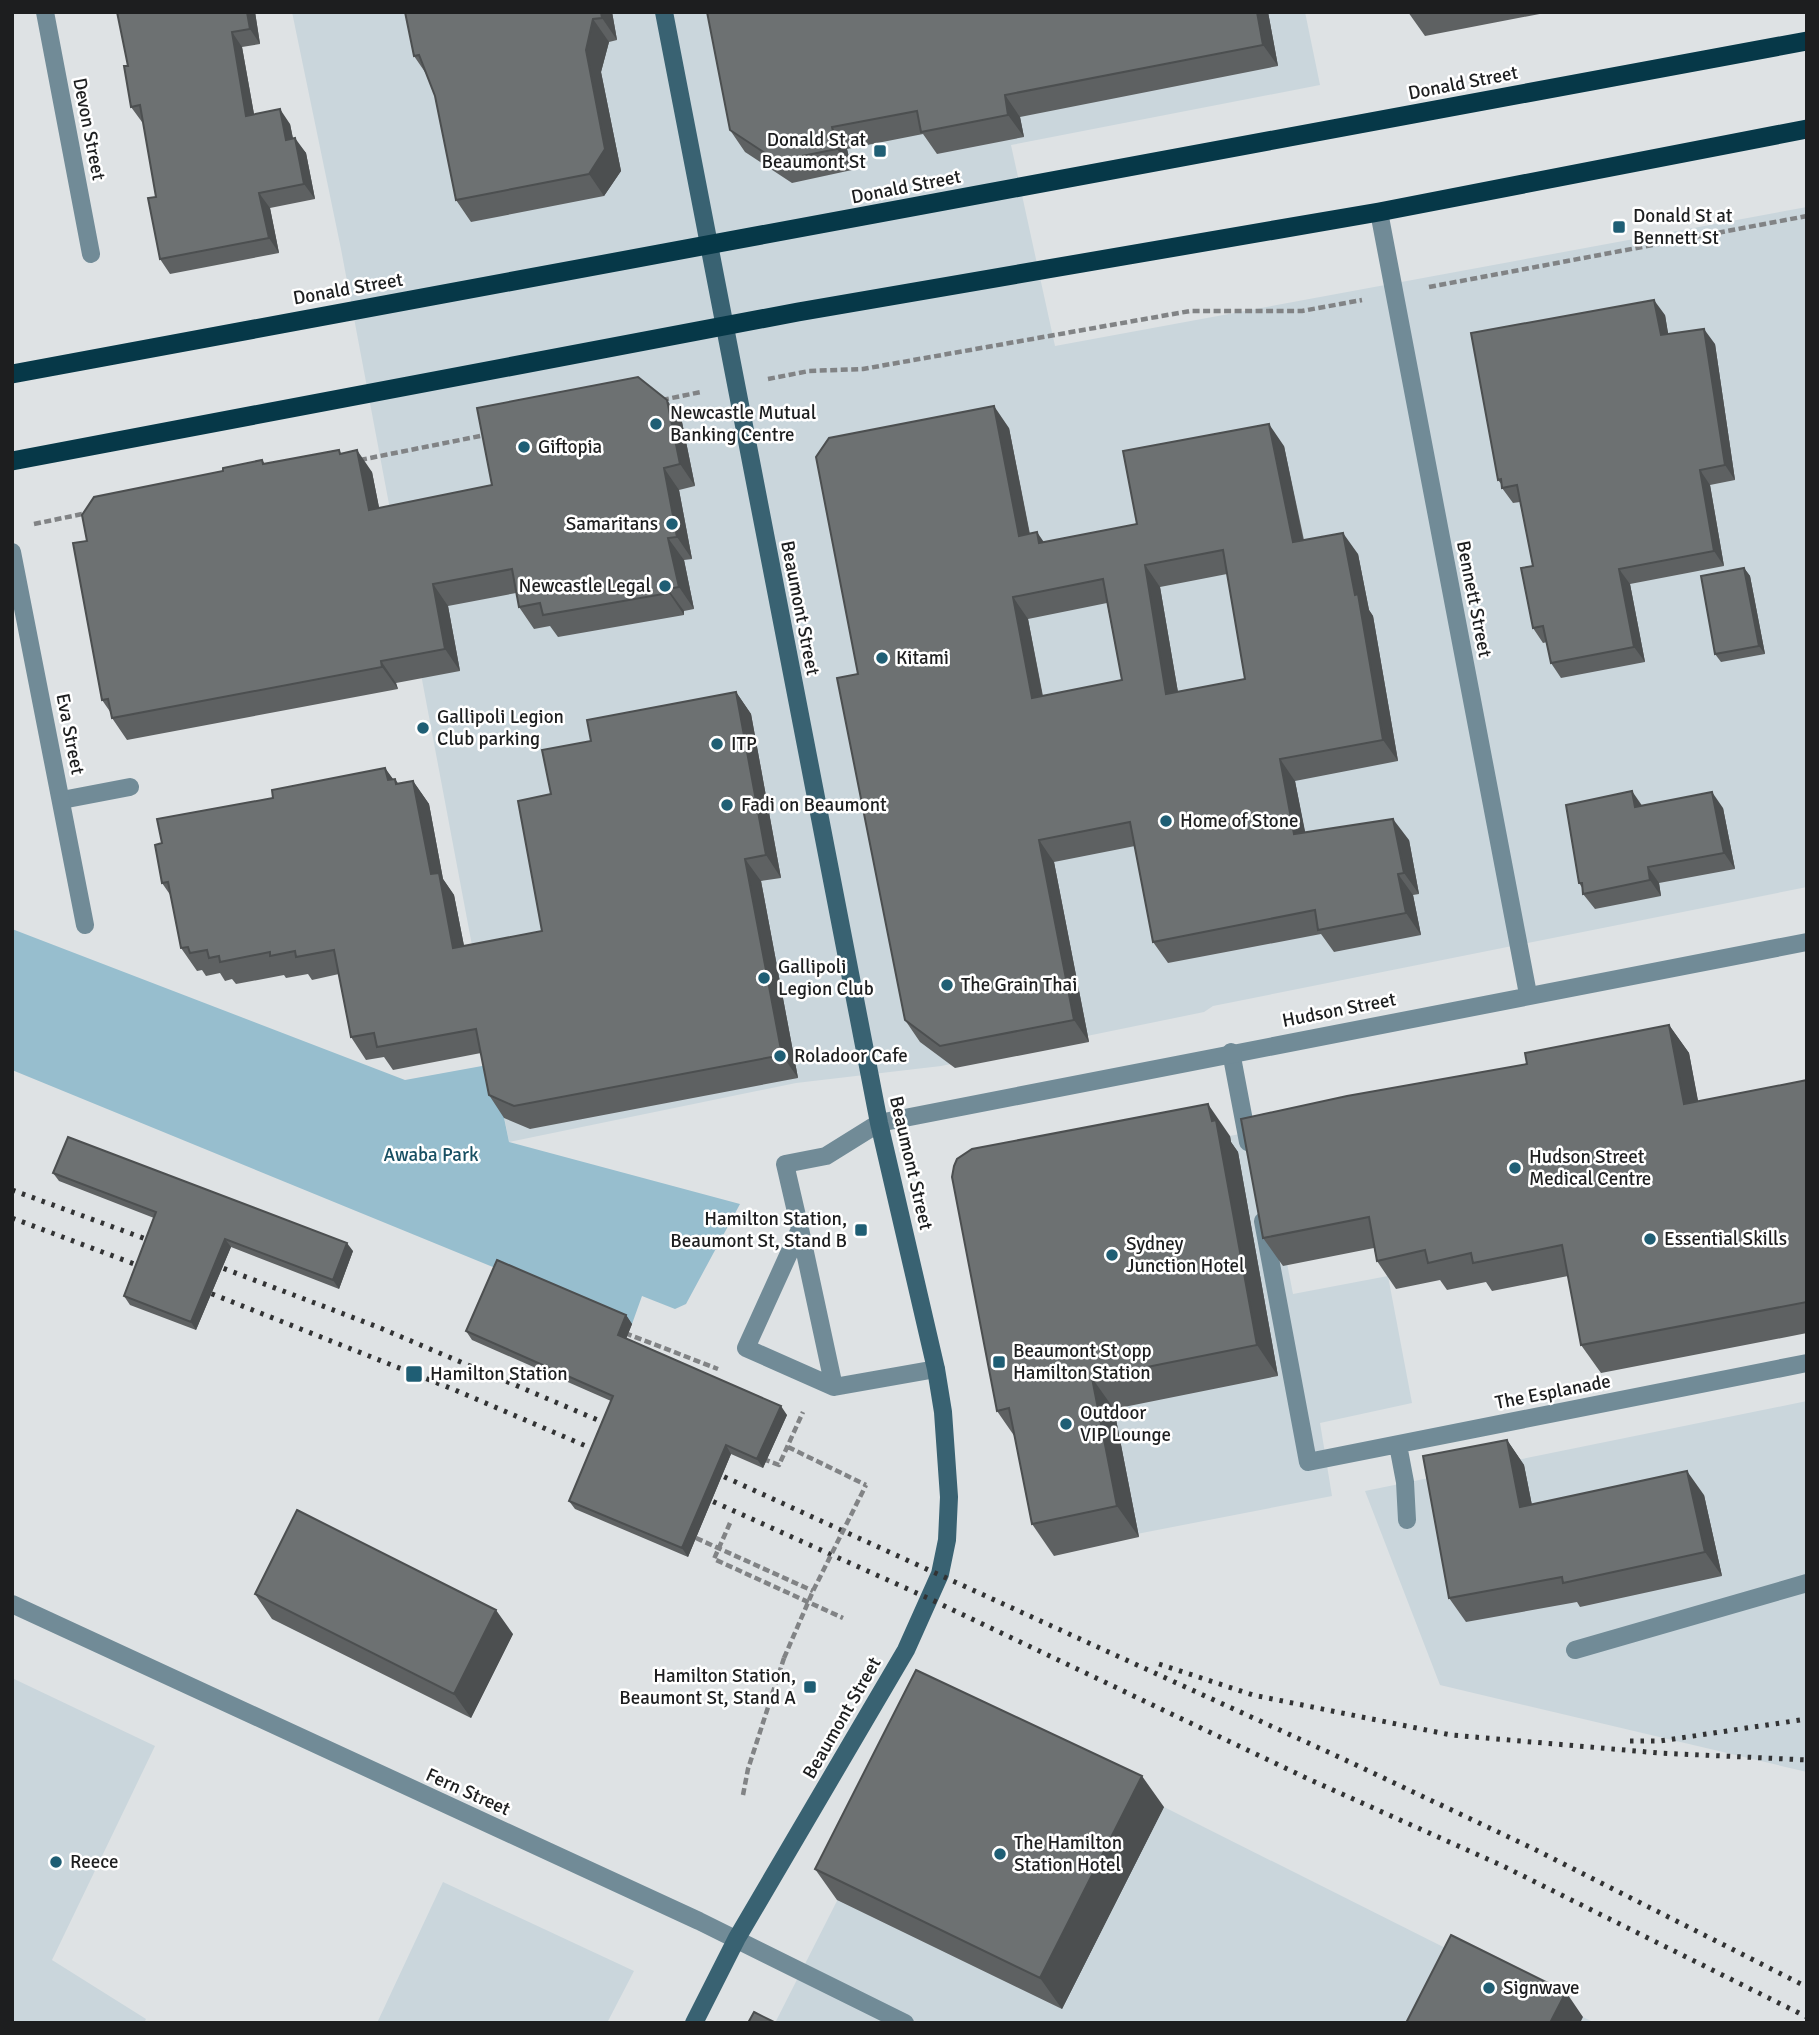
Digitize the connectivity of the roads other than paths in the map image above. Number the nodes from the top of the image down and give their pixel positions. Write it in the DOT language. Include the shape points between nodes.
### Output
graph roads {
  1 [pos="45,12"];
  2 [pos="664,12"];
  3 [pos="1807,41"];
  4 [pos="1807,129"];
  5 [pos="1379,212"];
  6 [pos="710,247"];
  7 [pos="91,254"];
  8 [pos="724,327"];
  9 [pos="12,374"];
  10 [pos="12,461"];
  11 [pos="12,552"];
  12 [pos="130,787"];
  13 [pos="62,800"];
  14 [pos="85,925"];
  15 [pos="1807,942"];
  16 [pos="1528,994"];
  17 [pos="1231,1052"];
  18 [pos="879,1123"];
  19 [pos="1251,1157"];
  20 [pos="1259,1198"];
  21 [pos="800,1229"];
  22 [pos="1807,1363"];
  23 [pos="936,1369"];
  24 [pos="834,1387"];
  25 [pos="1398,1445"];
  26 [pos="1407,1520"];
  27 [pos="1807,1583"];
  28 [pos="12,1604"];
  29 [pos="1575,1650"];
  30 [pos="737,1938"];
  31 [pos="694,2023"];
  32 [pos="905,2023"];
  1 -- 7 [label="street, Devon Street"];
  2 -- 6 [label="main road, Beaumont Street"];
  3 -- 6 [label="highway, Donald Street"];
  4 -- 5 [label="highway"];
  5 -- 8 [label="highway"];
  5 -- 16 [label="street, Bennett Street"];
  6 -- 8 [label="main road, Beaumont Street"];
  6 -- 9 [label="highway, Donald Street"];
  8 -- 10 [label="highway"];
  8 -- 18 [label="main road, Beaumont Street"];
  11 -- 13 [label="street, Eva Street"];
  12 -- 13 [label="street"];
  13 -- 14 [label="street, Eva Street"];
  15 -- 16 [label="street, Hudson Street"];
  16 -- 17 [label="street, Hudson Street"];
  17 -- 18 [label="street, Hudson Street"];
  17 -- 19 [label="street"];
  18 -- 21 [label="street" via="826,1156 785,1164"];
  18 -- 23 [label="main road, Beaumont Street"];
  20 -- 25 [label="street, The Esplanade" via="1308,1462"];
  21 -- 24 [label="street"];
  21 -- 24 [label="street" via="746,1348"];
  22 -- 25 [label="street, The Esplanade"];
  23 -- 24 [label="street"];
  23 -- 30 [label="main road, Beaumont Street" via="949,1497 940,1574 906,1650"];
  25 -- 26 [label="street"];
  27 -- 29 [label="street"];
  28 -- 30 [label="street, Fern Street"];
  30 -- 31 [label="main road, Beaumont Street"];
  30 -- 32 [label="street, Fern Street"];
}
